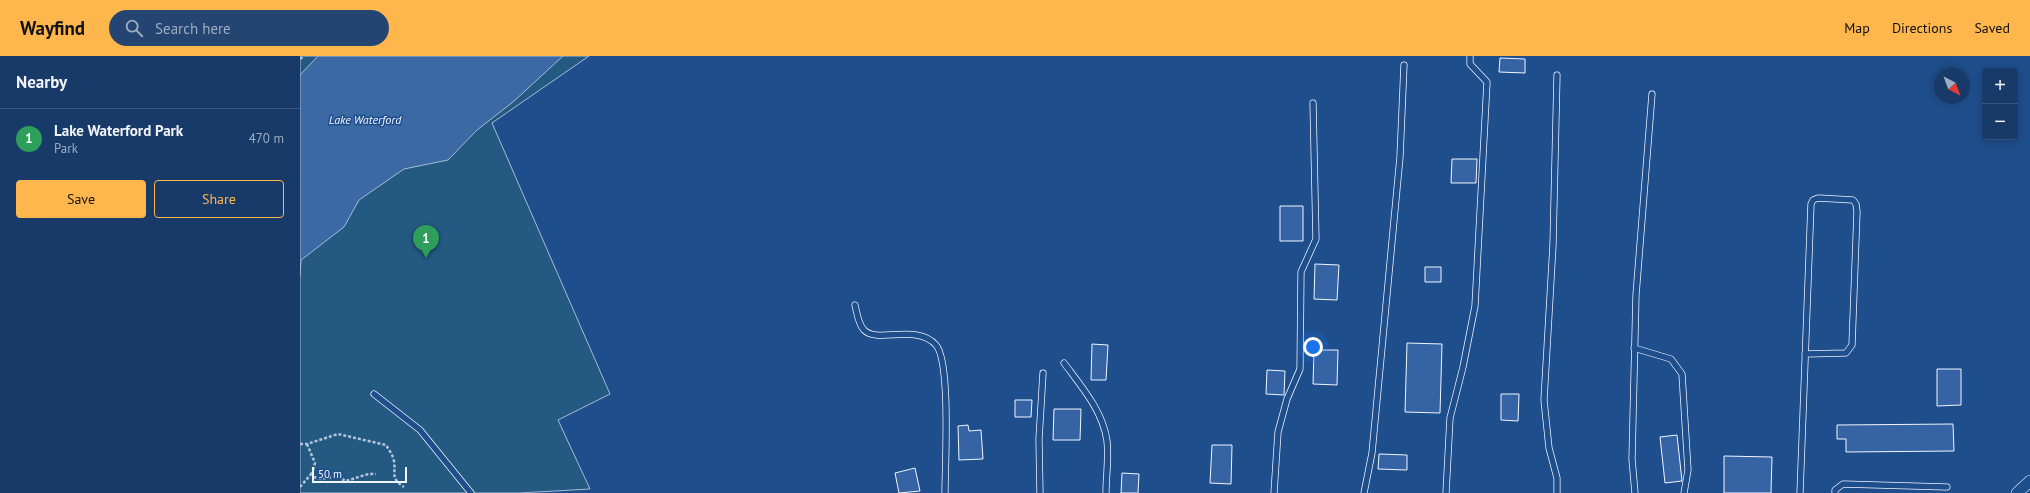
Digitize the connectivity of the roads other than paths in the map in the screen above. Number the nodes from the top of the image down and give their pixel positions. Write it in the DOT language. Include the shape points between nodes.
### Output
graph roads {
  1 [pos="1470,56"];
  2 [pos="1404,65"];
  3 [pos="1557,75"];
  4 [pos="1652,94"];
  5 [pos="1313,103"];
  6 [pos="855,305"];
  7 [pos="1634,348"];
  8 [pos="1805,354"];
  9 [pos="1064,363"];
  10 [pos="1043,373"];
  11 [pos="374,394"];
  12 [pos="2030,481"];
  13 [pos="1947,487"];
  14 [pos="471,493"];
  15 [pos="945,493"];
  16 [pos="1040,493"];
  17 [pos="1106,493"];
  18 [pos="1274,493"];
  19 [pos="1364,493"];
  20 [pos="1446,493"];
  21 [pos="1557,493"];
  22 [pos="1635,493"];
  23 [pos="1684,493"];
  24 [pos="1800,493"];
  25 [pos="1835,493"];
  26 [pos="2017,493"];
  1 -- 20 [label="lane" via="1470,64 1487,82 1476,290 1463,367 1450,418"];
  2 -- 19 [label="lane" via="1400,157 1372,453"];
  3 -- 21 [label="lane" via="1553,245 1544,400 1549,448 1557,478"];
  4 -- 7 [label="lane" via="1640,227"];
  5 -- 18 [label="lane" via="1316,239 1301,272 1300,370 1287,399 1278,432"];
  6 -- 15 [label="lane" via="860,325 865,332 927,337 942,355"];
  7 -- 22 [label="lane" via="1632,459"];
  7 -- 23 [label="lane" via="1671,359 1682,374 1688,470"];
  8 -- 8 [label="lane" via="1810,204 1818,198 1853,200 1857,212 1852,345 1846,353"];
  8 -- 24 [label="lane"];
  9 -- 17 [label="lane" via="1089,396 1104,428 1107,442"];
  10 -- 16 [label="lane" via="1039,439"];
  11 -- 14 [label="lane" via="420,430"];
  12 -- 26 [label="street"];
  13 -- 25 [label="lane" via="1843,484"];
}
